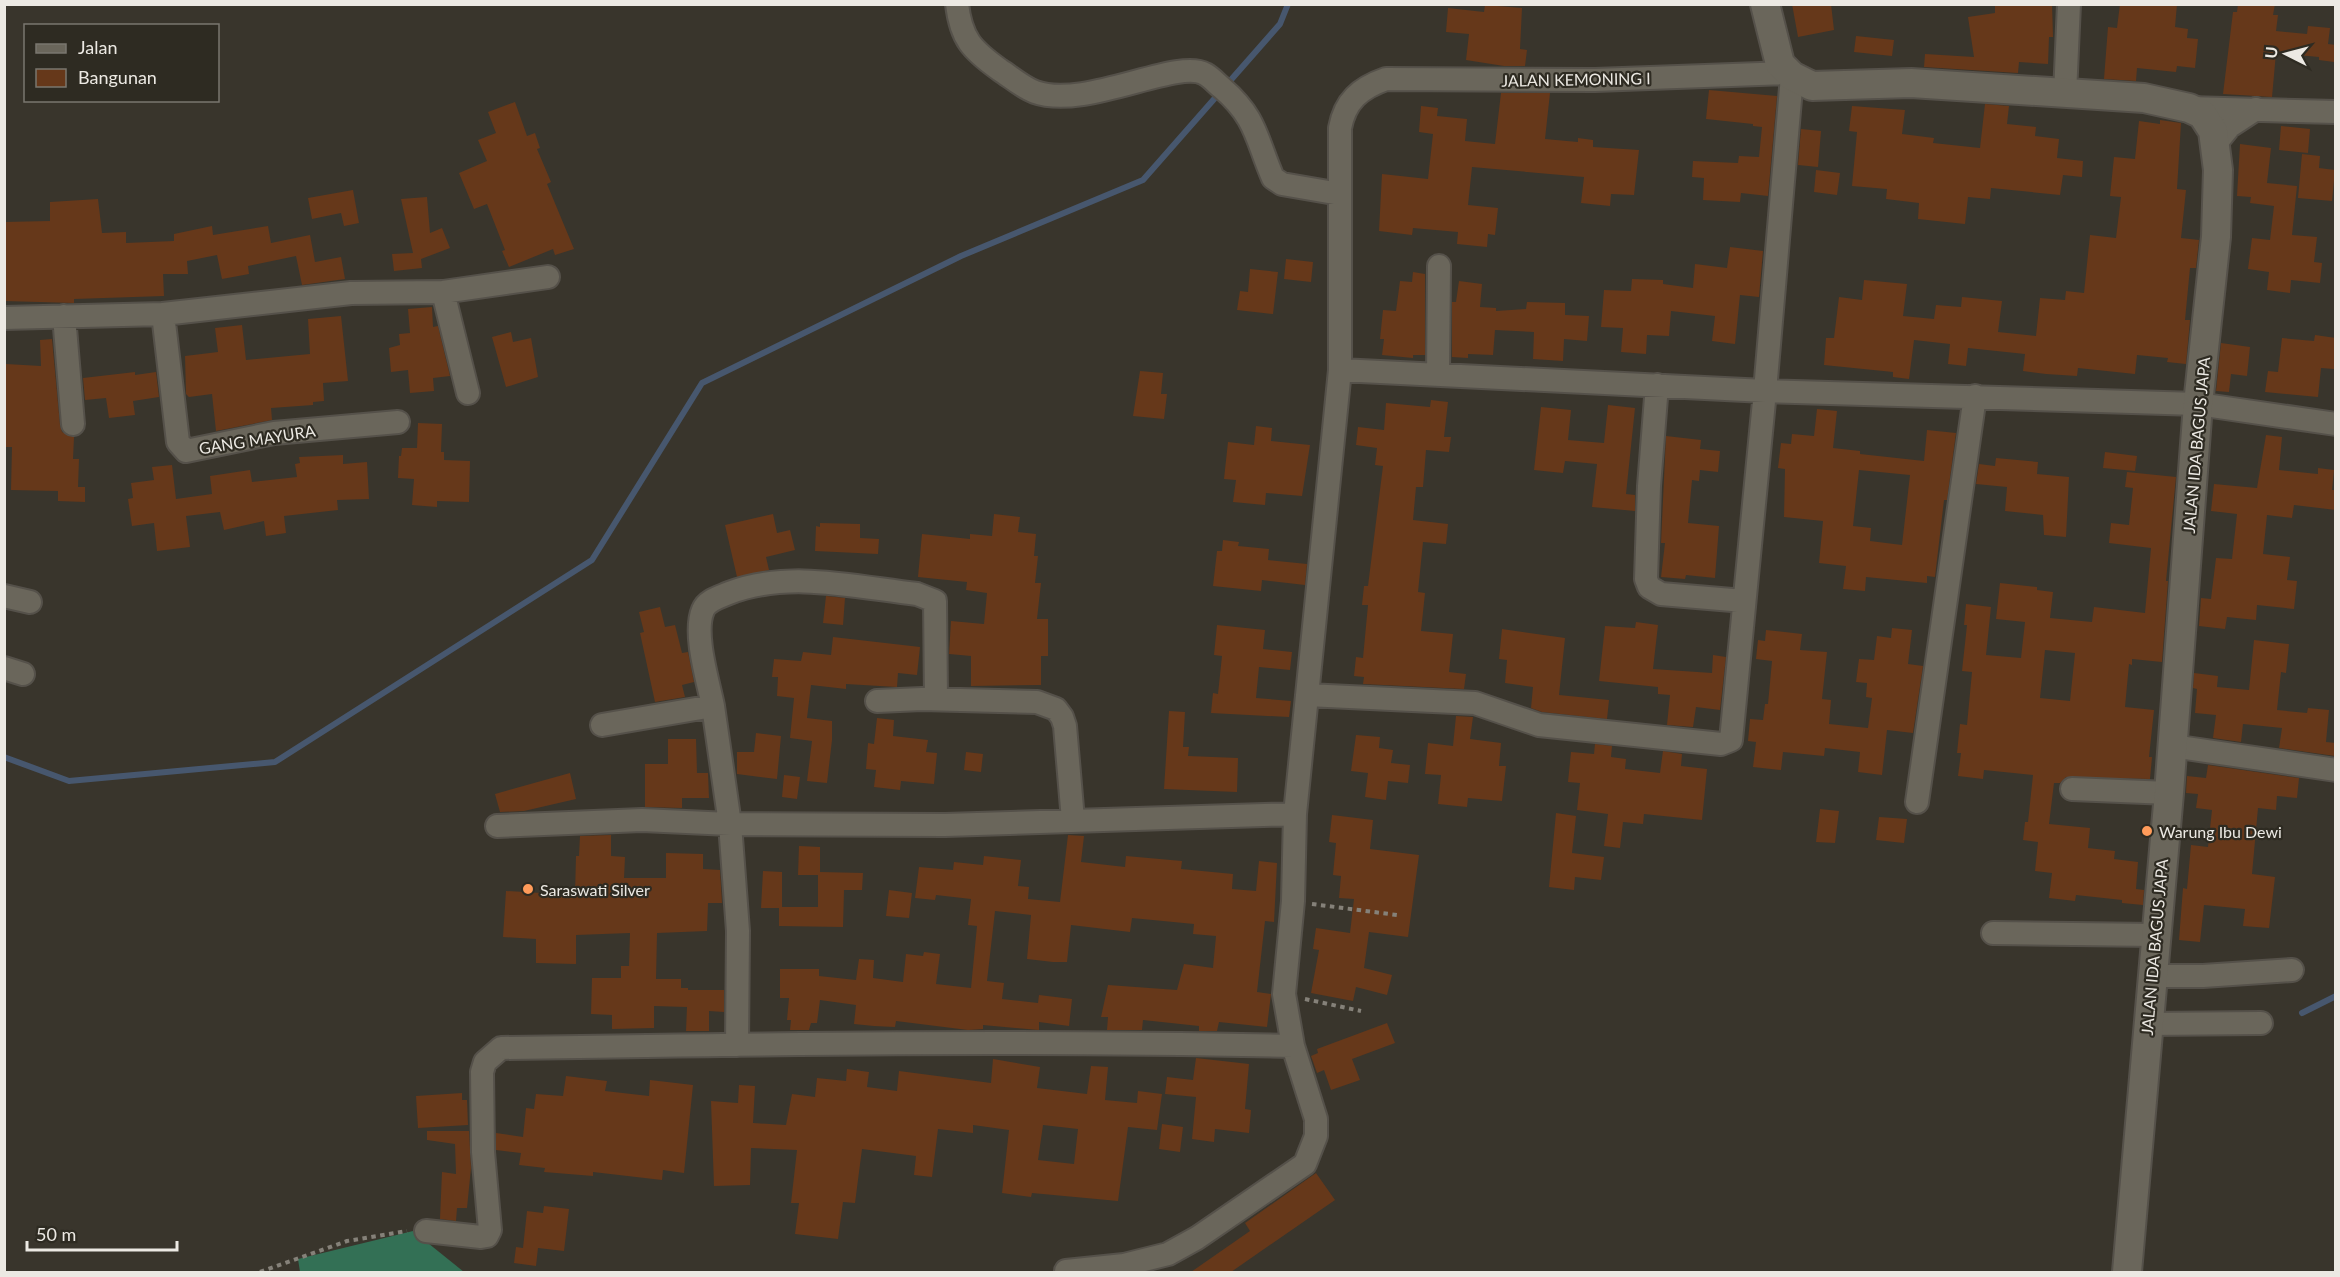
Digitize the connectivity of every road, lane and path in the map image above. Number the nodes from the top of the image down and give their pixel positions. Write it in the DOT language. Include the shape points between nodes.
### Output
graph roads {
  1 [pos="957,4"];
  2 [pos="1765,4"];
  3 [pos="2069,4"];
  4 [pos="1789,74"];
  5 [pos="2065,94"];
  6 [pos="2189,108"];
  7 [pos="2256,109"];
  8 [pos="2336,112"];
  9 [pos="2216,143"];
  10 [pos="1340,194"];
  11 [pos="1440,266"];
  12 [pos="548,277"];
  13 [pos="443,292"];
  14 [pos="163,314"];
  15 [pos="64,316"];
  16 [pos="4,318"];
  17 [pos="1340,370"];
  18 [pos="1438,375"];
  19 [pos="1657,386"];
  20 [pos="1765,392"];
  21 [pos="468,393"];
  22 [pos="1975,396"];
  23 [pos="2198,404"];
  24 [pos="398,422"];
  25 [pos="73,424"];
  26 [pos="2336,424"];
  27 [pos="4,596"];
  28 [pos="1744,601"];
  29 [pos="30,602"];
  30 [pos="1307,695"];
  31 [pos="936,699"];
  32 [pos="877,701"];
  33 [pos="713,706"];
  34 [pos="602,725"];
  35 [pos="2172,746"];
  36 [pos="2336,770"];
  37 [pos="2072,789"];
  38 [pos="2169,793"];
  39 [pos="1917,802"];
  40 [pos="1295,814"];
  41 [pos="1072,820"];
  42 [pos="730,824"];
  43 [pos="497,826"];
  44 [pos="1293,901"];
  45 [pos="1397,915"];
  46 [pos="1993,933"];
  47 [pos="2156,935"];
  48 [pos="2292,970"];
  49 [pos="2152,976"];
  50 [pos="1284,994"];
  51 [pos="1360,1011"];
  52 [pos="2261,1023"];
  53 [pos="2147,1024"];
  54 [pos="736,1045"];
  55 [pos="1293,1046"];
  56 [pos="426,1231"];
  57 [pos="1066,1271"];
  58 [pos="260,1272"];
  59 [pos="2127,1272"];
  1 -- 10 [label="street" via="960,28 975,52 1033,92 1077,95 1184,70 1205,74 1230,95 1254,124 1273,178 1282,184"];
  2 -- 4 [label="street" via="1775,51"];
  3 -- 5 [label="street"];
  4 -- 5 [label="street, JALAN IDA BAGUS JAPA" via="1812,86 1825,87 1911,83"];
  4 -- 10 [label="street, JALAN KEMONING I" via="1595,80 1386,80 1366,86 1342,115"];
  4 -- 20 [label="street"];
  5 -- 6 [label="street, JALAN IDA BAGUS JAPA" via="2144,98"];
  6 -- 7 [label="street"];
  6 -- 9 [label="street, JALAN IDA BAGUS JAPA" via="2210,123"];
  7 -- 8 [label="street"];
  7 -- 9 [label="street" via="2230,126"];
  9 -- 23 [label="street, JALAN IDA BAGUS JAPA" via="2216,237"];
  10 -- 17 [label="street"];
  11 -- 18 [label="street"];
  12 -- 13 [label="street"];
  13 -- 14 [label="street" via="351,293"];
  13 -- 21 [label="street"];
  14 -- 15 [label="street"];
  14 -- 24 [label="street, GANG MAYURA" via="178,442 186,452 274,433"];
  15 -- 16 [label="street"];
  15 -- 25 [label="street"];
  17 -- 18 [label="street"];
  17 -- 30 [label="street"];
  18 -- 19 [label="street"];
  19 -- 20 [label="street"];
  19 -- 28 [label="street" via="1649,486 1649,587 1661,594"];
  20 -- 22 [label="street"];
  20 -- 28 [label="street"];
  22 -- 23 [label="street"];
  22 -- 39 [label="street"];
  23 -- 26 [label="street"];
  23 -- 35 [label="street, JALAN IDA BAGUS JAPA"];
  27 -- 29 [label="street"];
  28 -- 30 [label="street" via="1734,735 1727,743 1539,725 1474,703"];
  30 -- 40 [label="street"];
  31 -- 32 [label="street"];
  31 -- 33 [label="street" via="936,606 931,598 778,580 747,586 707,603 703,610 700,636"];
  31 -- 41 [label="street" via="1037,702 1056,710 1065,726"];
  33 -- 34 [label="street"];
  33 -- 42 [label="street"];
  35 -- 36 [label="street"];
  35 -- 38 [label="street, JALAN IDA BAGUS JAPA"];
  37 -- 38 [label="street"];
  38 -- 47 [label="street, JALAN IDA BAGUS JAPA"];
  40 -- 41 [label="street"];
  40 -- 44 [label="street"];
  41 -- 42 [label="street" via="913,826"];
  42 -- 43 [label="street" via="622,820"];
  42 -- 54 [label="street" via="738,931"];
  44 -- 45 [label="path"];
  44 -- 50 [label="street"];
  46 -- 47 [label="street"];
  47 -- 49 [label="street, JALAN IDA BAGUS JAPA"];
  48 -- 49 [label="street"];
  49 -- 53 [label="street, JALAN IDA BAGUS JAPA"];
  50 -- 51 [label="path"];
  50 -- 55 [label="street"];
  52 -- 53 [label="street"];
  53 -- 59 [label="street, JALAN IDA BAGUS JAPA"];
  54 -- 55 [label="street" via="1116,1042"];
  54 -- 56 [label="street" via="501,1048 485,1062 482,1072 483,1152 490,1230 481,1237"];
  55 -- 57 [label="street" via="1316,1119 1316,1136 1305,1164 1168,1254 1124,1265"];
  56 -- 58 [label="path" via="399,1231 348,1241"];
}
